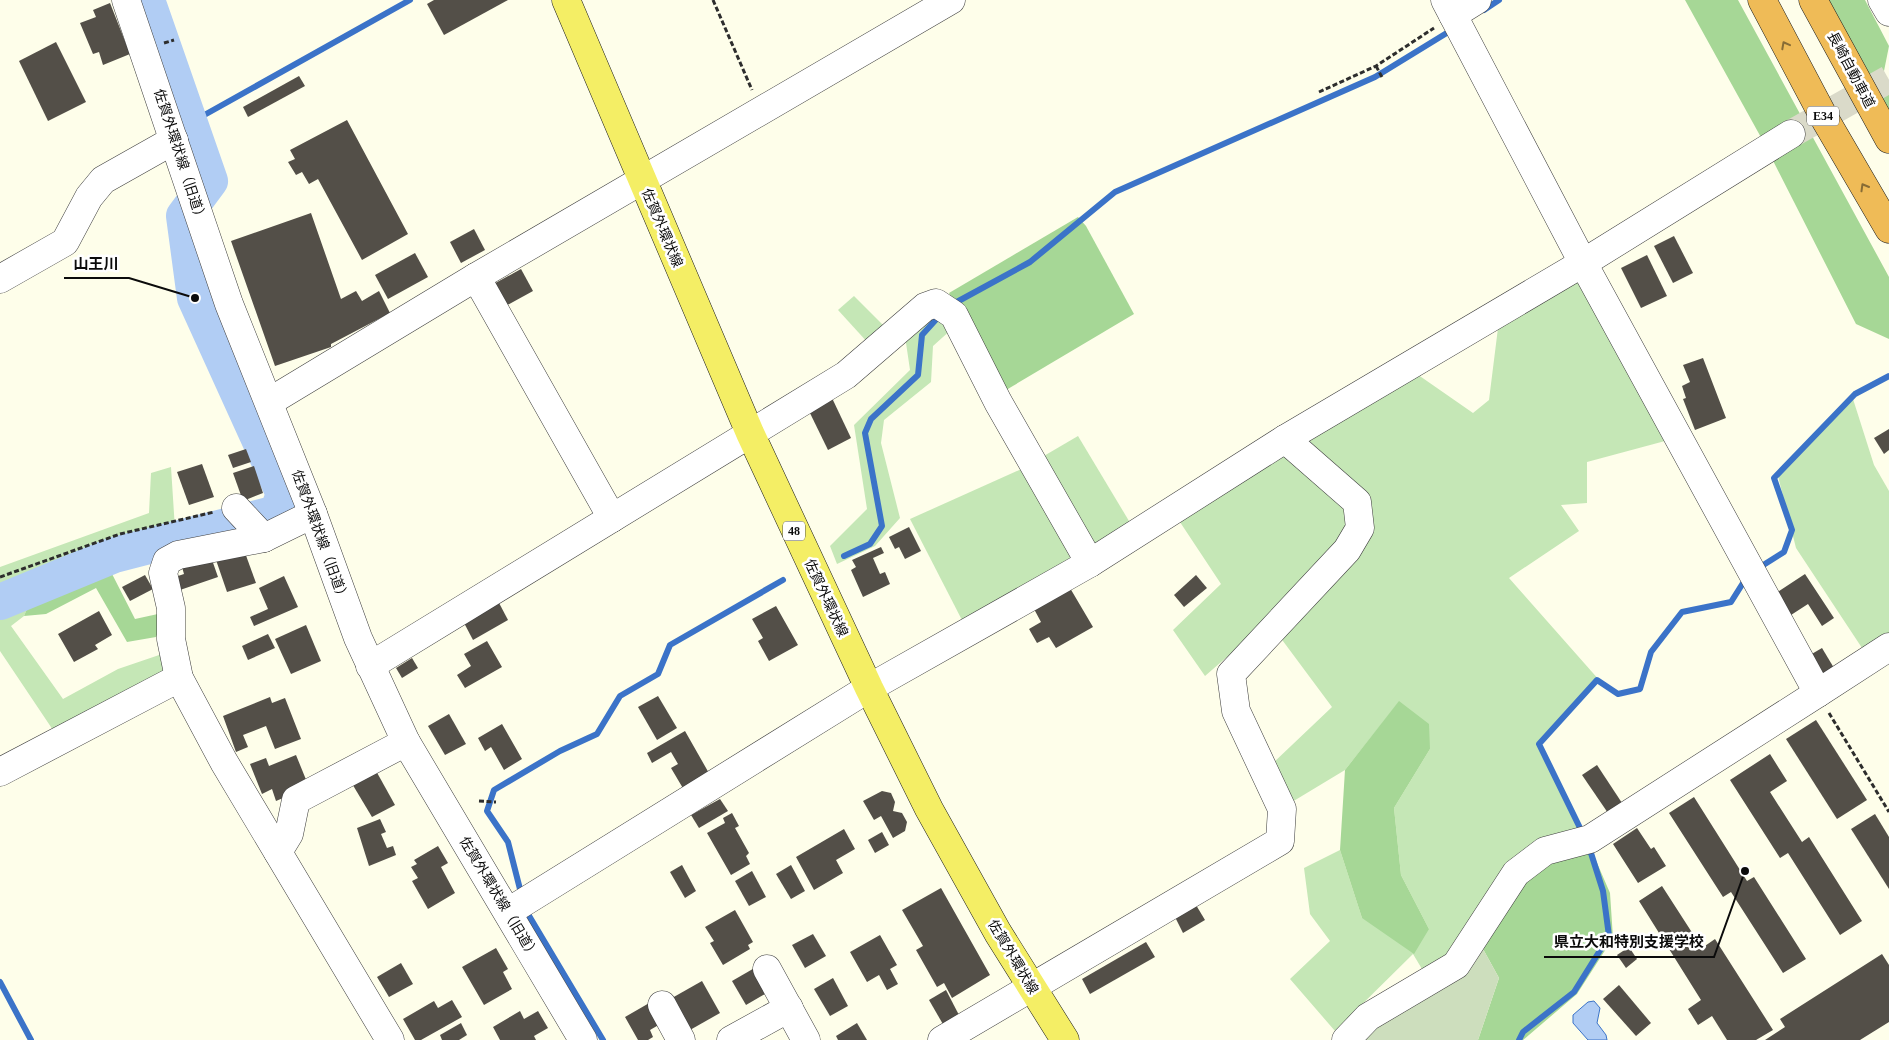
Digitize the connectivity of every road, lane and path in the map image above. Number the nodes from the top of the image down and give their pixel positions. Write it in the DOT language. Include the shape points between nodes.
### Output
graph roads {
  1 [pos="126,0"];
  2 [pos="566,0"];
  3 [pos="713,0"];
  4 [pos="951,0"];
  5 [pos="1477,0"];
  6 [pos="1762,0"];
  7 [pos="1813,0"];
  8 [pos="1882,0"];
  9 [pos="1449,7"];
  10 [pos="1889,12"];
  11 [pos="1376,66"];
  12 [pos="1383,79"];
  13 [pos="1319,92"];
  14 [pos="761,111"];
  15 [pos="1791,134"];
  16 [pos="1889,139"];
  17 [pos="174,140"];
  18 [pos="642,180"];
  19 [pos="1889,229"];
  20 [pos="1583,263"];
  21 [pos="476,277"];
  22 [pos="0,279"];
  23 [pos="270,402"];
  24 [pos="750,433"];
  25 [pos="1285,438"];
  26 [pos="236,508"];
  27 [pos="313,514"];
  28 [pos="612,518"];
  29 [pos="264,538"];
  30 [pos="1090,563"];
  31 [pos="0,577"];
  32 [pos="1889,647"];
  33 [pos="370,666"];
  34 [pos="179,678"];
  35 [pos="869,688"];
  36 [pos="1818,693"];
  37 [pos="406,742"];
  38 [pos="0,772"];
  39 [pos="478,801"];
  40 [pos="496,802"];
  41 [pos="1889,812"];
  42 [pos="278,852"];
  43 [pos="508,912"];
  44 [pos="767,969"];
  45 [pos="1031,987"];
  46 [pos="662,1005"];
  47 [pos="789,1008"];
  48 [pos="390,1040"];
  49 [pos="583,1040"];
  50 [pos="681,1040"];
  51 [pos="731,1040"];
  52 [pos="806,1040"];
  53 [pos="942,1040"];
  54 [pos="1065,1040"];
  55 [pos="1346,1040"];
  1 -- 17 [label="street, 佐賀外環状線（旧道）"];
  2 -- 18 [label="main road, 佐賀外環状線 / 48"];
  3 -- 14 [label="path"];
  4 -- 14 [label="street"];
  5 -- 9 [label="street"];
  19 -- 6 [label="highway, E34, one-way" via="1826,121"];
  7 -- 16 [label="highway, 長崎自動車道"];
  8 -- 10 [label="street"];
  9 -- 11 [label="path"];
  9 -- 20 [label="street"];
  11 -- 12 [label="path"];
  11 -- 13 [label="path"];
  14 -- 18 [label="street"];
  15 -- 20 [label="street"];
  17 -- 22 [label="street" via="103,180 89,197 65,242"];
  17 -- 23 [label="street, 佐賀外環状線（旧道）" via="229,304"];
  18 -- 21 [label="street"];
  18 -- 24 [label="main road, 佐賀外環状線 / 48"];
  20 -- 25 [label="street"];
  20 -- 36 [label="street"];
  21 -- 23 [label="street"];
  21 -- 28 [label="street"];
  23 -- 27 [label="street, 佐賀外環状線（旧道）"];
  24 -- 28 [label="street"];
  24 -- 30 [label="street" via="846,375 925,307 945,309"];
  24 -- 35 [label="main road, 佐賀外環状線 / 48"];
  25 -- 30 [label="street"];
  25 -- 45 [label="street" via="1357,502 1360,528 1347,550 1231,674 1236,711 1282,809 1280,841"];
  26 -- 29 [label="street"];
  26 -- 31 [label="path" via="120,534"];
  27 -- 29 [label="street"];
  27 -- 33 [label="street, 佐賀外環状線（旧道）"];
  28 -- 33 [label="street"];
  29 -- 34 [label="street" via="178,555 167,561 163,573 171,608 171,639"];
  30 -- 35 [label="street"];
  32 -- 36 [label="street"];
  33 -- 37 [label="street, 佐賀外環状線（旧道）"];
  34 -- 38 [label="street"];
  34 -- 42 [label="street"];
  35 -- 43 [label="street"];
  35 -- 45 [label="main road, 佐賀外環状線 / 48" via="929,809"];
  36 -- 41 [label="path"];
  36 -- 55 [label="street" via="1590,840 1545,851 1516,873 1456,965 1368,1017"];
  37 -- 42 [label="street" via="296,800 289,834"];
  37 -- 43 [label="street, 佐賀外環状線（旧道）"];
  39 -- 40 [label="path"];
  42 -- 48 [label="street"];
  43 -- 49 [label="street, 佐賀外環状線（旧道）"];
  44 -- 47 [label="street"];
  45 -- 53 [label="street"];
  45 -- 54 [label="main road, 佐賀外環状線 / 48"];
  46 -- 50 [label="street"];
  47 -- 51 [label="street"];
  47 -- 52 [label="street"];
}
